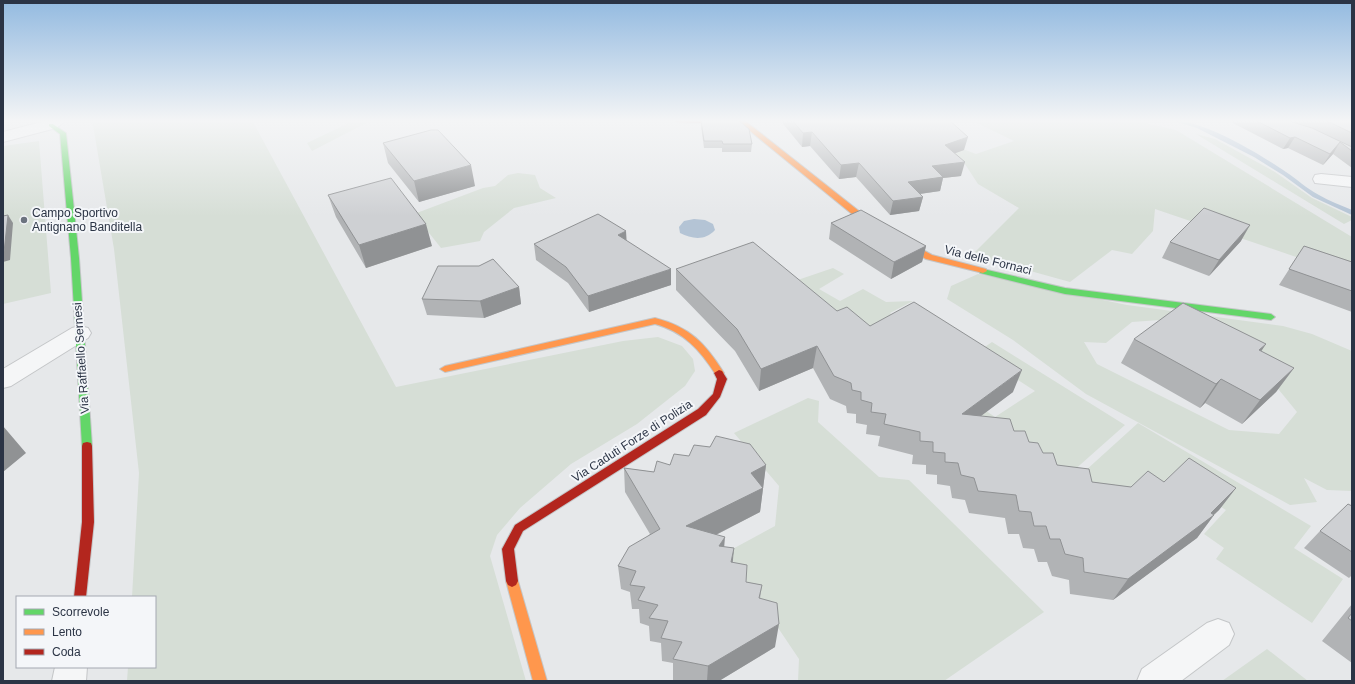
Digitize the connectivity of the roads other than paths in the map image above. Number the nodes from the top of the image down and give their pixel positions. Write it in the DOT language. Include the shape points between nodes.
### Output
graph roads {
  1 [pos="65,152"];
  2 [pos="780,152"];
  3 [pos="1321,180"];
  4 [pos="1352,182"];
  5 [pos="1271,317"];
  6 [pos="80,333"];
  7 [pos="445,369"];
  8 [pos="3,380"];
  9 [pos="80,596"];
  10 [pos="1218,634"];
  11 [pos="71,668"];
  12 [pos="69,681"];
  13 [pos="540,681"];
  14 [pos="1154,681"];
  1 -- 6 [label="street, Via Raffaello Sernesi"];
  2 -- 5 [label="street, Via delle Fornaci" via="871,225 929,257 1065,291"];
  3 -- 4 [label="street"];
  6 -- 8 [label="street"];
  6 -- 9 [label="street, Via Raffaello Sernesi" via="88,466 88,522"];
  7 -- 13 [label="street, Via Caduti Forze di Polizia" via="655,321 684,330 706,352 722,379 717,395 702,412 519,528 508,549 510,575"];
  10 -- 14 [label="street"];
  11 -- 12 [label="street"];
}
